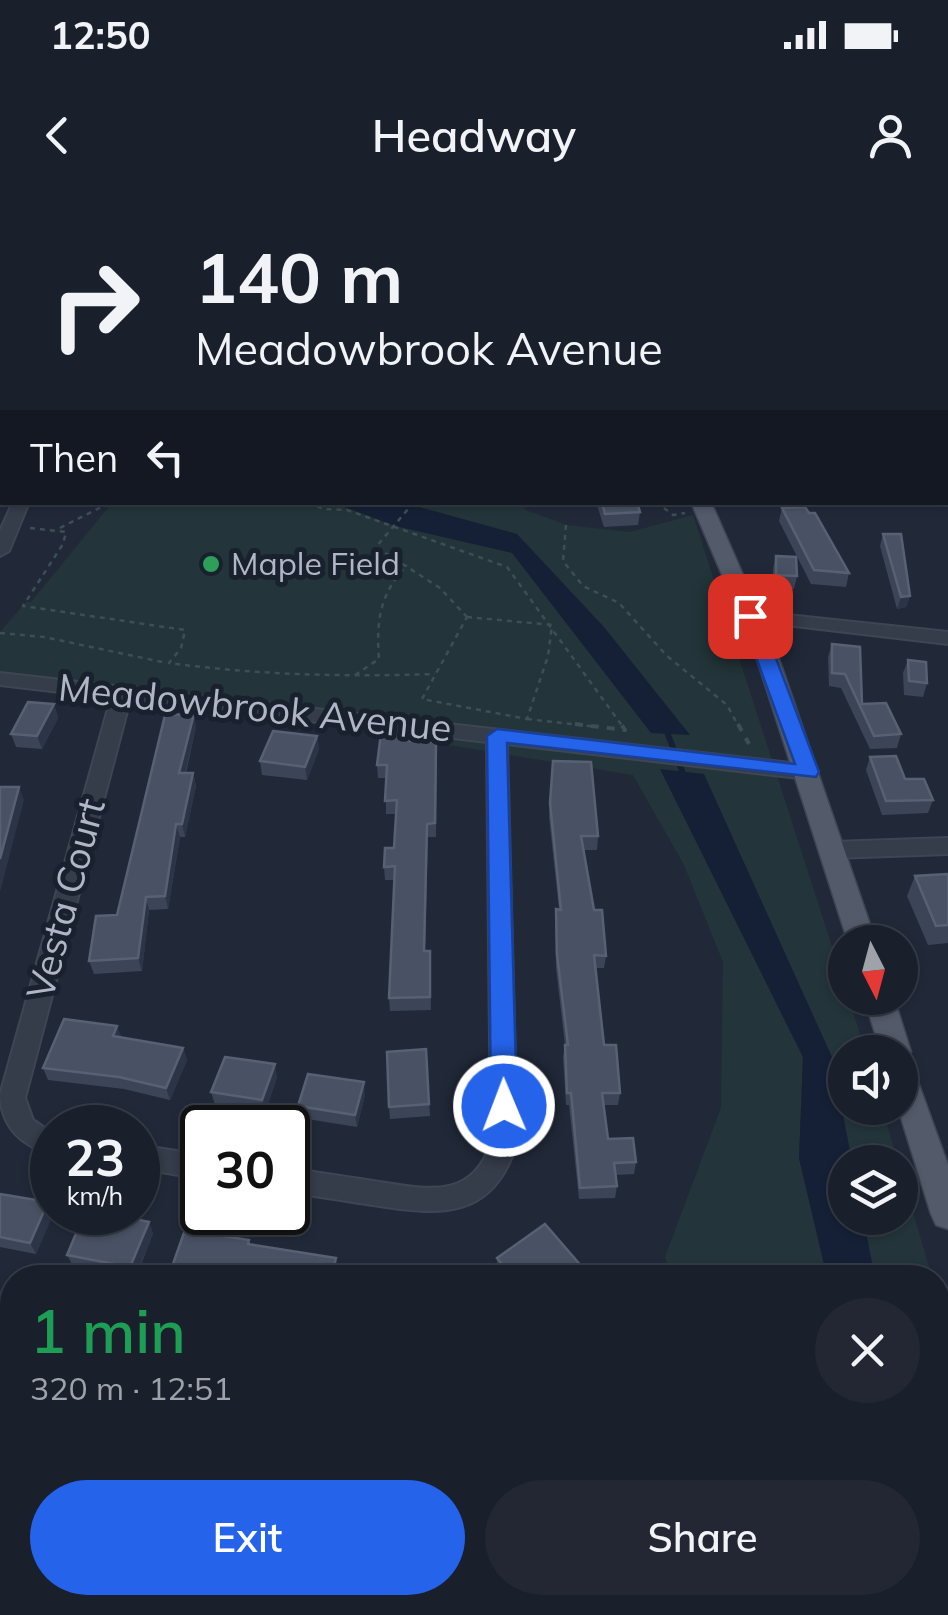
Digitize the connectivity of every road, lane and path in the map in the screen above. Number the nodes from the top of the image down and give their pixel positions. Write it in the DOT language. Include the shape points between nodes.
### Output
graph roads {
  1 [pos="19,505"];
  2 [pos="105,505"];
  3 [pos="314,505"];
  4 [pos="412,505"];
  5 [pos="662,505"];
  6 [pos="703,507"];
  7 [pos="566,525"];
  8 [pos="396,526"];
  9 [pos="10,528"];
  10 [pos="60,528"];
  11 [pos="0,551"];
  12 [pos="407,565"];
  13 [pos="750,616"];
  14 [pos="467,617"];
  15 [pos="552,625"];
  16 [pos="0,633"];
  17 [pos="948,638"];
  18 [pos="169,663"];
  19 [pos="435,674"];
  20 [pos="350,677"];
  21 [pos="0,679"];
  22 [pos="122,693"];
  23 [pos="527,719"];
  24 [pos="497,736"];
  25 [pos="749,744"];
  26 [pos="808,772"];
  27 [pos="948,846"];
  28 [pos="834,850"];
  29 [pos="857,925"];
  30 [pos="918,1121"];
  31 [pos="30,1133"];
  32 [pos="310,1183"];
  33 [pos="947,1209"];
  1 -- 9 [label="street"];
  2 -- 10 [label="path"];
  3 -- 8 [label="path"];
  4 -- 8 [label="path"];
  5 -- 6 [label="path" via="674,515"];
  6 -- 13 [label="main road"];
  7 -- 25 [label="path" via="563,561 583,586 619,602 667,656 727,705"];
  8 -- 12 [label="path" via="376,546"];
  8 -- 15 [label="path" via="507,567"];
  9 -- 10 [label="path"];
  9 -- 11 [label="street"];
  10 -- 18 [label="path" via="64,544 22,606 185,630"];
  12 -- 14 [label="path"];
  12 -- 20 [label="path" via="389,584 376,616 379,659"];
  13 -- 17 [label="street"];
  13 -- 26 [label="main road"];
  14 -- 15 [label="path"];
  14 -- 19 [label="path"];
  15 -- 23 [label="path"];
  15 -- 23 [label="path" via="625,730"];
  16 -- 18 [label="path"];
  18 -- 20 [label="path"];
  19 -- 20 [label="path"];
  19 -- 23 [label="path" via="422,699"];
  21 -- 22 [label="street, Meadowbrook Avenue"];
  22 -- 24 [label="street, Meadowbrook Avenue"];
  22 -- 31 [label="street, Vesta Court" via="12,1098 15,1116"];
  24 -- 26 [label="street, Meadowbrook Avenue"];
  24 -- 32 [label="street" via="500,1162 473,1191 432,1202"];
  26 -- 28 [label="main road"];
  27 -- 28 [label="street"];
  28 -- 29 [label="main road"];
  30 -- 33 [label="main road"];
}
